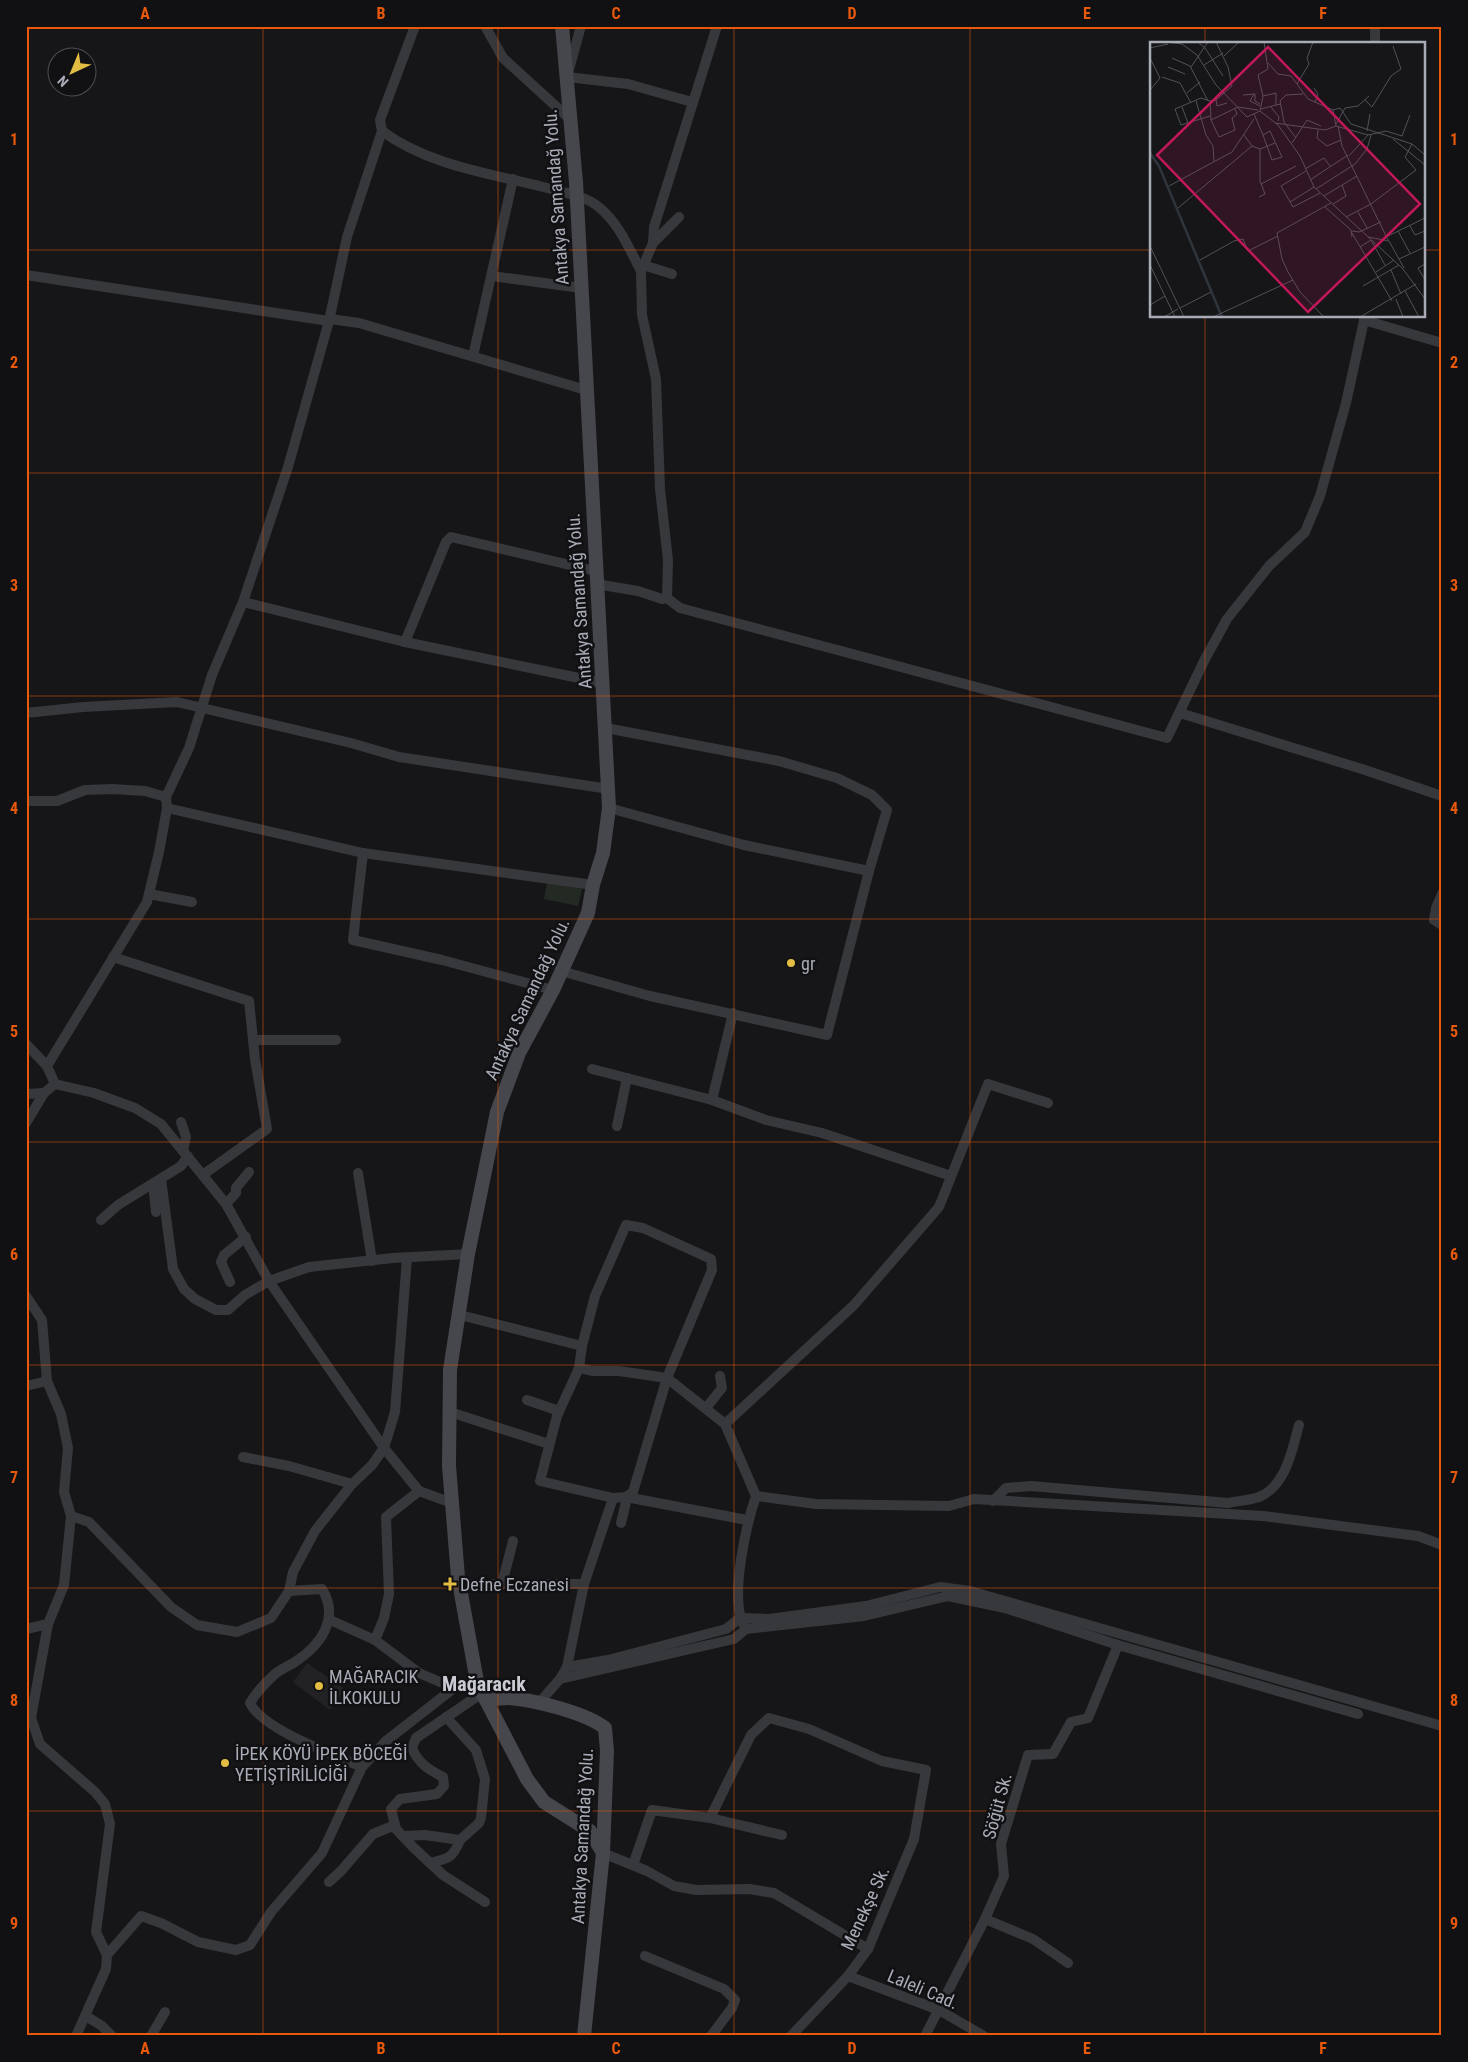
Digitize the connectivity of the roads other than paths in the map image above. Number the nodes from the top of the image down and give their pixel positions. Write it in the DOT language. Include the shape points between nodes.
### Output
graph roads {
  1 [pos="415,26"];
  2 [pos="485,26"];
  3 [pos="562,26"];
  4 [pos="582,26"];
  5 [pos="717,26"];
  6 [pos="1375,26"];
  7 [pos="1375,42"];
  8 [pos="567,77"];
  9 [pos="692,102"];
  10 [pos="572,121"];
  11 [pos="382,131"];
  12 [pos="513,179"];
  13 [pos="576,196"];
  14 [pos="679,217"];
  15 [pos="652,243"];
  16 [pos="642,268"];
  17 [pos="672,274"];
  18 [pos="26,275"];
  19 [pos="492,276"];
  20 [pos="581,288"];
  21 [pos="1365,318"];
  22 [pos="330,320"];
  23 [pos="1442,343"];
  24 [pos="473,356"];
  25 [pos="586,390"];
  26 [pos="596,578"];
  27 [pos="667,598"];
  28 [pos="243,602"];
  29 [pos="405,642"];
  30 [pos="603,683"];
  31 [pos="201,708"];
  32 [pos="26,713"];
  33 [pos="1180,713"];
  34 [pos="606,728"];
  35 [pos="609,789"];
  36 [pos="1442,796"];
  37 [pos="26,801"];
  38 [pos="166,802"];
  39 [pos="609,808"];
  40 [pos="363,853"];
  41 [pos="869,871"];
  42 [pos="593,885"];
  43 [pos="149,894"];
  44 [pos="1442,894"];
  45 [pos="192,902"];
  46 [pos="1442,925"];
  47 [pos="113,957"];
  48 [pos="560,971"];
  49 [pos="553,990"];
  50 [pos="733,1013"];
  51 [pos="253,1040"];
  52 [pos="336,1040"];
  53 [pos="26,1044"];
  54 [pos="47,1066"];
  55 [pos="592,1069"];
  56 [pos="626,1078"];
  57 [pos="55,1084"];
  58 [pos="44,1093"];
  59 [pos="26,1094"];
  60 [pos="712,1100"];
  61 [pos="1048,1103"];
  62 [pos="181,1122"];
  63 [pos="26,1123"];
  64 [pos="617,1126"];
  65 [pos="186,1154"];
  66 [pos="250,1172"];
  67 [pos="358,1173"];
  68 [pos="204,1174"];
  69 [pos="950,1176"];
  70 [pos="176,1177"];
  71 [pos="162,1185"];
  72 [pos="226,1204"];
  73 [pos="156,1212"];
  74 [pos="101,1220"];
  75 [pos="246,1237"];
  76 [pos="468,1254"];
  77 [pos="407,1258"];
  78 [pos="372,1261"];
  79 [pos="270,1281"];
  80 [pos="230,1282"];
  81 [pos="26,1296"];
  82 [pos="460,1315"];
  83 [pos="582,1346"];
  84 [pos="579,1368"];
  85 [pos="720,1376"];
  86 [pos="667,1378"];
  87 [pos="47,1381"];
  88 [pos="26,1386"];
  89 [pos="528,1400"];
  90 [pos="706,1408"];
  91 [pos="559,1411"];
  92 [pos="450,1412"];
  93 [pos="725,1424"];
  94 [pos="1299,1425"];
  95 [pos="549,1444"];
  96 [pos="384,1448"];
  97 [pos="243,1457"];
  98 [pos="352,1484"];
  99 [pos="419,1491"];
  100 [pos="756,1496"];
  101 [pos="627,1497"];
  102 [pos="613,1498"];
  103 [pos="993,1501"];
  104 [pos="452,1503"];
  105 [pos="71,1516"];
  106 [pos="747,1520"];
  107 [pos="621,1523"];
  108 [pos="513,1541"];
  109 [pos="1442,1545"];
  110 [pos="459,1584"];
  111 [pos="502,1584"];
  112 [pos="584,1584"];
  113 [pos="288,1591"];
  114 [pos="740,1618"];
  115 [pos="330,1620"];
  116 [pos="48,1624"];
  117 [pos="26,1629"];
  118 [pos="746,1629"];
  119 [pos="375,1640"];
  120 [pos="1118,1645"];
  121 [pos="567,1667"];
  122 [pos="560,1679"];
  123 [pos="454,1688"];
  124 [pos="482,1693"];
  125 [pos="538,1704"];
  126 [pos="1358,1714"];
  127 [pos="446,1717"];
  128 [pos="1442,1726"];
  129 [pos="362,1767"];
  130 [pos="710,1818"];
  131 [pos="395,1825"];
  132 [pos="782,1835"];
  133 [pos="404,1836"];
  134 [pos="460,1840"];
  135 [pos="603,1853"];
  136 [pos="430,1863"];
  137 [pos="633,1865"];
  138 [pos="329,1882"];
  139 [pos="485,1902"];
  140 [pos="985,1919"];
  141 [pos="868,1949"];
  142 [pos="107,1955"];
  143 [pos="645,1956"];
  144 [pos="1068,1963"];
  145 [pos="848,1976"];
  146 [pos="939,2010"];
  147 [pos="165,2012"];
  148 [pos="86,2016"];
  149 [pos="76,2036"];
  150 [pos="112,2036"];
  151 [pos="151,2036"];
  152 [pos="584,2036"];
  153 [pos="711,2036"];
  154 [pos="791,2036"];
  155 [pos="925,2036"];
  156 [pos="984,2036"];
  1 -- 11 [label="street" via="380,120"];
  2 -- 10 [label="street" via="503,58"];
  3 -- 8 [label="street, Antakya Samandağ Yolu."];
  4 -- 8 [label="street"];
  5 -- 9 [label="street"];
  6 -- 7 [label="street"];
  8 -- 9 [label="street" via="628,84"];
  8 -- 10 [label="street, Antakya Samandağ Yolu."];
  9 -- 15 [label="street"];
  10 -- 13 [label="street, Antakya Samandağ Yolu."];
  11 -- 12 [label="street" via="422,154"];
  11 -- 22 [label="street" via="347,237"];
  12 -- 13 [label="street"];
  12 -- 19 [label="street"];
  13 -- 16 [label="street" via="598,206 616,224"];
  13 -- 20 [label="street, Antakya Samandağ Yolu."];
  14 -- 15 [label="street"];
  15 -- 16 [label="street"];
  16 -- 17 [label="street"];
  16 -- 27 [label="street" via="642,314 656,379 660,489 668,560"];
  18 -- 22 [label="street"];
  19 -- 20 [label="street"];
  19 -- 24 [label="street"];
  20 -- 25 [label="street, Antakya Samandağ Yolu."];
  21 -- 23 [label="street"];
  21 -- 33 [label="street" via="1346,403 1305,532 1269,566 1227,619"];
  22 -- 24 [label="street" via="359,323"];
  22 -- 28 [label="street" via="288,467"];
  24 -- 25 [label="street"];
  25 -- 26 [label="street, Antakya Samandağ Yolu."];
  26 -- 27 [label="street"];
  26 -- 29 [label="street" via="451,537 446,542"];
  26 -- 30 [label="street, Antakya Samandağ Yolu."];
  27 -- 33 [label="street" via="680,608 1167,738"];
  28 -- 29 [label="street"];
  28 -- 31 [label="street"];
  29 -- 30 [label="street"];
  30 -- 34 [label="street, Antakya Samandağ Yolu."];
  31 -- 32 [label="street" via="177,702"];
  31 -- 35 [label="street" via="400,757"];
  31 -- 38 [label="street" via="190,748"];
  33 -- 36 [label="street"];
  34 -- 35 [label="street, Antakya Samandağ Yolu."];
  34 -- 41 [label="street" via="779,761 837,778 872,795 887,810"];
  35 -- 39 [label="street, Antakya Samandağ Yolu."];
  37 -- 38 [label="street" via="57,801 85,790 103,789 145,791"];
  38 -- 40 [label="street"];
  38 -- 43 [label="street"];
  39 -- 41 [label="street" via="744,844"];
  39 -- 42 [label="street, Antakya Samandağ Yolu." via="603,853"];
  40 -- 42 [label="street"];
  40 -- 49 [label="street" via="353,940"];
  41 -- 50 [label="street" via="827,1035"];
  42 -- 48 [label="street, Antakya Samandağ Yolu." via="588,913"];
  43 -- 45 [label="street"];
  43 -- 47 [label="street"];
  44 -- 46 [label="street" via="1434,920"];
  47 -- 51 [label="street" via="249,1001"];
  47 -- 54 [label="street"];
  48 -- 49 [label="street, Antakya Samandağ Yolu."];
  48 -- 50 [label="street" via="650,996"];
  49 -- 76 [label="street, Antakya Samandağ Yolu." via="519,1053 497,1112"];
  50 -- 60 [label="street"];
  51 -- 52 [label="street"];
  51 -- 68 [label="street" via="267,1129"];
  53 -- 54 [label="street"];
  54 -- 57 [label="street"];
  55 -- 56 [label="street"];
  56 -- 60 [label="street"];
  56 -- 64 [label="street"];
  57 -- 58 [label="street"];
  57 -- 65 [label="street" via="94,1093 135,1108 161,1124"];
  58 -- 59 [label="street"];
  58 -- 63 [label="street"];
  60 -- 69 [label="street" via="766,1120 822,1133"];
  61 -- 69 [label="street" via="988,1084"];
  62 -- 65 [label="street" via="186,1137"];
  65 -- 68 [label="street"];
  65 -- 71 [label="street" via="181,1166"];
  66 -- 72 [label="street"];
  67 -- 78 [label="street"];
  68 -- 72 [label="street"];
  69 -- 93 [label="street" via="939,1207 854,1305"];
  70 -- 71 [label="street"];
  71 -- 73 [label="street" via="154,1193"];
  71 -- 74 [label="street" via="118,1205"];
  71 -- 79 [label="street" via="173,1269 194,1299 216,1310 228,1310 245,1295"];
  72 -- 75 [label="street"];
  75 -- 79 [label="street"];
  75 -- 80 [label="street" via="224,1255 221,1262"];
  76 -- 77 [label="street"];
  76 -- 82 [label="street, Antakya Samandağ Yolu."];
  77 -- 78 [label="street"];
  77 -- 96 [label="street" via="395,1412"];
  78 -- 79 [label="street" via="309,1267"];
  79 -- 96 [label="street"];
  81 -- 87 [label="street" via="42,1320"];
  82 -- 83 [label="street"];
  82 -- 92 [label="street, Antakya Samandağ Yolu." via="450,1370"];
  83 -- 84 [label="street"];
  83 -- 86 [label="street" via="594,1296 626,1225 643,1228 711,1258 712,1270"];
  84 -- 86 [label="street" via="619,1370"];
  84 -- 91 [label="street"];
  85 -- 90 [label="street" via="722,1388"];
  86 -- 90 [label="street"];
  86 -- 101 [label="street" via="633,1492"];
  87 -- 88 [label="street"];
  87 -- 105 [label="street" via="61,1414 68,1448 64,1492"];
  89 -- 91 [label="street"];
  90 -- 93 [label="street"];
  91 -- 95 [label="street"];
  92 -- 95 [label="street"];
  92 -- 104 [label="street, Antakya Samandağ Yolu." via="448,1466"];
  93 -- 100 [label="street"];
  94 -- 103 [label="street" via="1288,1461 1276,1485 1259,1497 1228,1503 1030,1486 1006,1488"];
  95 -- 102 [label="street" via="540,1481"];
  96 -- 98 [label="street"];
  96 -- 99 [label="street"];
  97 -- 98 [label="street"];
  98 -- 113 [label="street" via="315,1532 293,1572"];
  99 -- 104 [label="street"];
  99 -- 119 [label="street" via="386,1517 389,1594"];
  100 -- 103 [label="street" via="816,1504 949,1506 974,1499"];
  100 -- 106 [label="street"];
  101 -- 102 [label="street"];
  101 -- 106 [label="street"];
  101 -- 107 [label="street"];
  102 -- 112 [label="street"];
  103 -- 109 [label="street" via="1263,1516 1418,1536"];
  104 -- 110 [label="street, Antakya Samandağ Yolu."];
  105 -- 113 [label="street" via="89,1522 171,1608 197,1625 237,1632 271,1618"];
  105 -- 116 [label="street" via="64,1585"];
  106 -- 114 [label="street" via="742,1549"];
  108 -- 111 [label="street"];
  110 -- 111 [label="street"];
  110 -- 124 [label="street, Antakya Samandağ Yolu."];
  111 -- 112 [label="street"];
  112 -- 121 [label="street"];
  113 -- 115 [label="street" via="322,1588 328,1598"];
  114 -- 118 [label="street"];
  114 -- 121 [label="street" via="726,1629 608,1660"];
  114 -- 128 [label="street" via="769,1619 866,1606 940,1587 970,1591"];
  115 -- 119 [label="street"];
  115 -- 129 [label="street" via="325,1633 310,1650 265,1684 250,1703 254,1711 275,1728"];
  116 -- 117 [label="street"];
  116 -- 142 [label="street" via="31,1718 40,1744 95,1792 108,1813 110,1824 96,1932"];
  118 -- 120 [label="street" via="864,1616 948,1596 1005,1608"];
  118 -- 122 [label="street" via="734,1639"];
  119 -- 123 [label="street" via="420,1673"];
  120 -- 126 [label="street"];
  120 -- 140 [label="street, Söğüt Sk." via="1088,1718 1071,1722 1053,1754 1028,1755 1001,1844 1004,1876"];
  121 -- 122 [label="street"];
  122 -- 125 [label="street"];
  123 -- 124 [label="street"];
  123 -- 129 [label="street" via="386,1741"];
  124 -- 125 [label="street, Antakya Samandağ Yolu."];
  124 -- 127 [label="street"];
  124 -- 135 [label="street" via="526,1779 544,1802 590,1831"];
  125 -- 135 [label="street, Antakya Samandağ Yolu." via="596,1721 605,1728"];
  127 -- 131 [label="street" via="416,1738 412,1748 424,1766 443,1778 444,1786 437,1794 400,1798 391,1809"];
  127 -- 134 [label="street" via="476,1750 485,1779 481,1818"];
  129 -- 142 [label="street" via="322,1853 271,1912 250,1945 236,1950 198,1942 141,1916"];
  130 -- 132 [label="street"];
  130 -- 137 [label="street" via="652,1810"];
  130 -- 141 [label="street, Menekşe Sk." via="751,1735 769,1718 809,1729 882,1762 926,1770 914,1840"];
  131 -- 133 [label="street"];
  131 -- 138 [label="street" via="373,1834"];
  133 -- 134 [label="street"];
  133 -- 136 [label="street"];
  134 -- 136 [label="street" via="455,1853"];
  135 -- 137 [label="street"];
  135 -- 152 [label="street, Antakya Samandağ Yolu."];
  136 -- 139 [label="street"];
  137 -- 141 [label="street" via="674,1886 696,1890 749,1889 774,1894"];
  140 -- 144 [label="street" via="1033,1939"];
  140 -- 146 [label="street, Söğüt Sk."];
  141 -- 145 [label="street, Menekşe Sk."];
  142 -- 148 [label="street" via="106,1970"];
  143 -- 153 [label="street" via="724,1989 735,2000"];
  145 -- 146 [label="street, Laleli Cad."];
  145 -- 154 [label="street, Menekşe Sk."];
  146 -- 155 [label="street, Söğüt Sk."];
  146 -- 156 [label="street, Laleli Cad."];
  147 -- 151 [label="street"];
  148 -- 149 [label="street"];
  148 -- 150 [label="street"];
}
